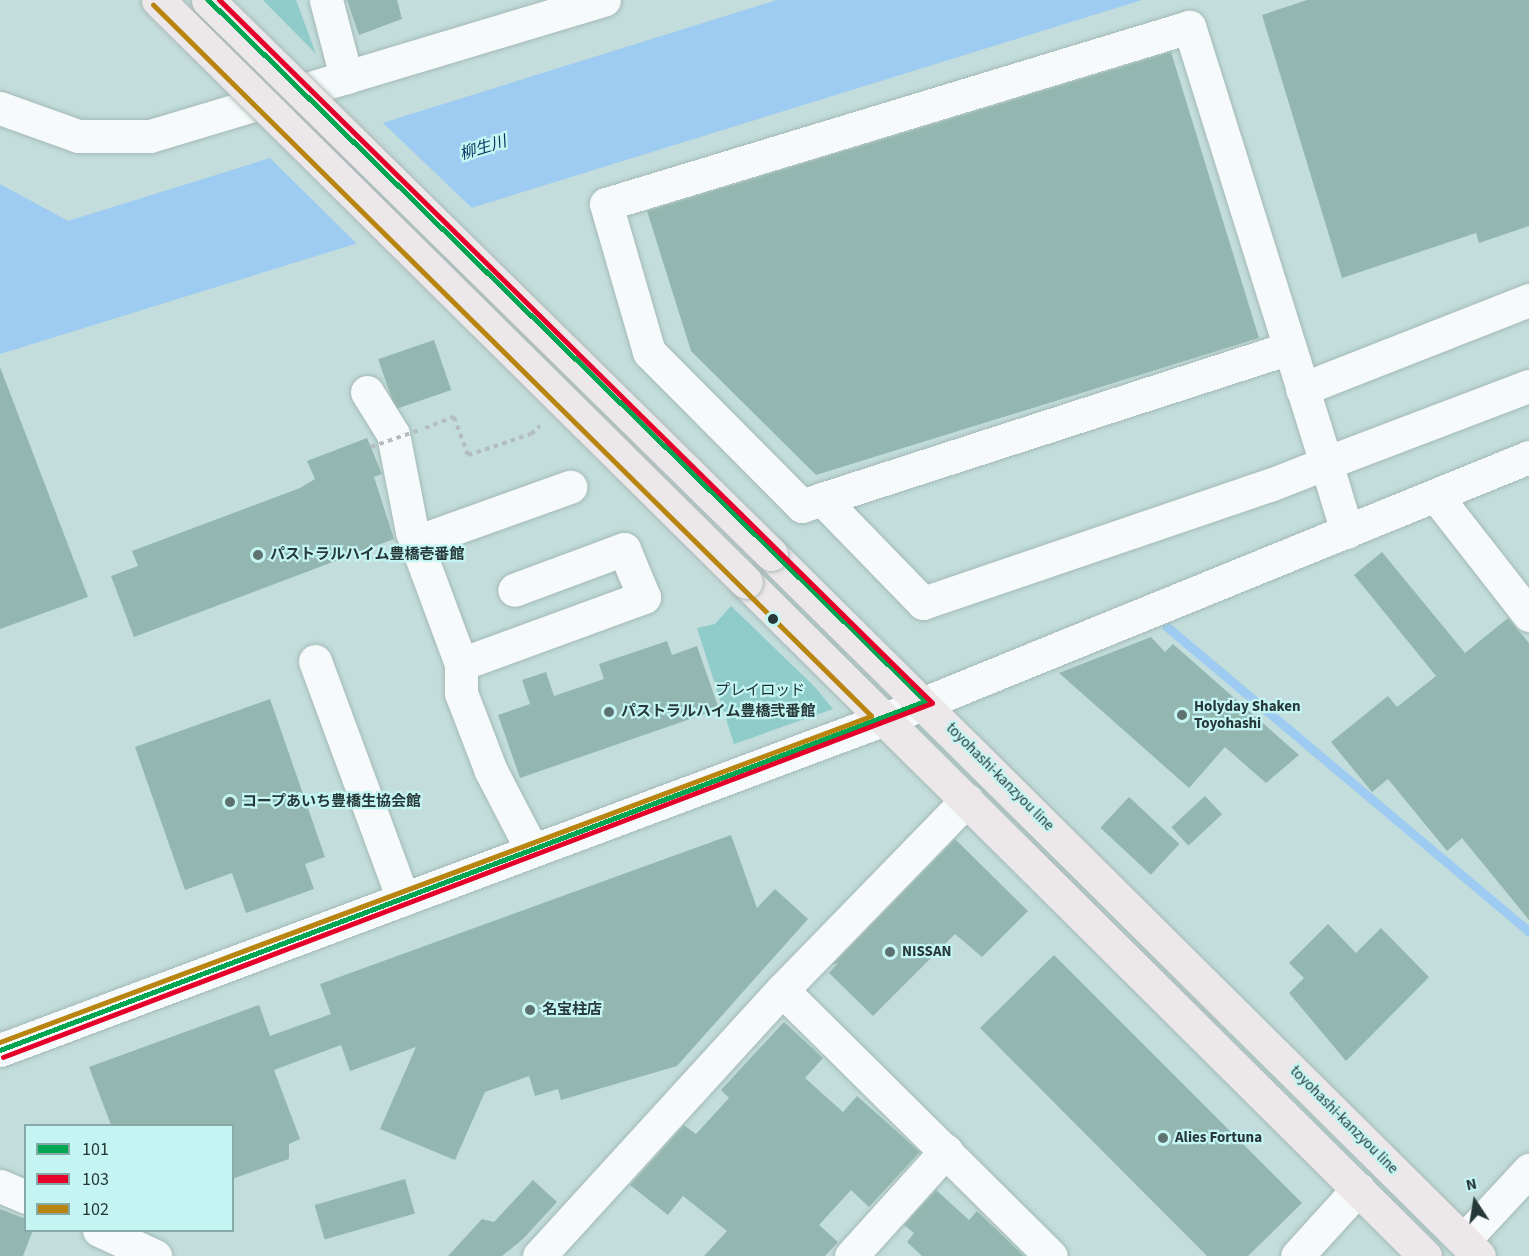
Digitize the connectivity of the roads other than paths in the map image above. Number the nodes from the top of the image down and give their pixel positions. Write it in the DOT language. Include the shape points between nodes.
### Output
graph roads {
  1 [pos="158,0"];
  2 [pos="208,0"];
  3 [pos="326,0"];
  4 [pos="604,0"];
  5 [pos="535,12"];
  6 [pos="346,77"];
  7 [pos="0,108"];
  8 [pos="1529,300"];
  9 [pos="1289,348"];
  10 [pos="1529,386"];
  11 [pos="1302,389"];
  12 [pos="367,392"];
  13 [pos="1529,457"];
  14 [pos="1326,463"];
  15 [pos="570,487"];
  16 [pos="1436,496"];
  17 [pos="822,499"];
  18 [pos="1347,532"];
  19 [pos="416,542"];
  20 [pos="514,590"];
  21 [pos="1529,615"];
  22 [pos="315,661"];
  23 [pos="461,664"];
  24 [pos="925,701"];
  25 [pos="885,719"];
  26 [pos="967,800"];
  27 [pos="532,850"];
  28 [pos="403,899"];
  29 [pos="782,990"];
  30 [pos="0,1050"];
  31 [pos="946,1151"];
  32 [pos="1529,1170"];
  33 [pos="0,1186"];
  34 [pos="1358,1189"];
  35 [pos="24,1196"];
  36 [pos="103,1232"];
  37 [pos="1472,1248"];
  38 [pos="155,1256"];
  39 [pos="539,1256"];
  40 [pos="851,1256"];
  41 [pos="1051,1256"];
  42 [pos="1297,1256"];
  43 [pos="1425,1256"];
  1 -- 25 [label="main road, bridge"];
  2 -- 24 [label="main road, toyohashi-kanzyou line, bridge"];
  3 -- 6 [label="street"];
  4 -- 5 [label="street"];
  5 -- 6 [label="street"];
  6 -- 7 [label="street" via="128,138 78,136"];
  8 -- 11 [label="street"];
  9 -- 11 [label="street"];
  9 -- 17 [label="street"];
  9 -- 17 [label="street" via="1189,27 606,204 649,352 802,506"];
  10 -- 14 [label="street"];
  11 -- 14 [label="street"];
  12 -- 19 [label="street" via="393,434"];
  13 -- 16 [label="street"];
  14 -- 17 [label="street" via="922,603"];
  14 -- 18 [label="street"];
  15 -- 19 [label="street"];
  16 -- 18 [label="street"];
  16 -- 21 [label="street"];
  18 -- 24 [label="street"];
  19 -- 23 [label="street"];
  20 -- 23 [label="street" via="624,549 644,597"];
  22 -- 28 [label="street"];
  23 -- 27 [label="street" via="465,704 491,771"];
  24 -- 25 [label="street"];
  24 -- 37 [label="main road, toyohashi-kanzyou line"];
  25 -- 26 [label="main road"];
  25 -- 27 [label="street"];
  26 -- 29 [label="street"];
  26 -- 34 [label="main road"];
  27 -- 28 [label="street"];
  28 -- 30 [label="street"];
  29 -- 31 [label="street"];
  29 -- 39 [label="street"];
  31 -- 40 [label="street"];
  31 -- 41 [label="street"];
  32 -- 37 [label="street"];
  33 -- 35 [label="street"];
  34 -- 42 [label="street"];
  34 -- 43 [label="main road"];
  36 -- 38 [label="street"];
}
